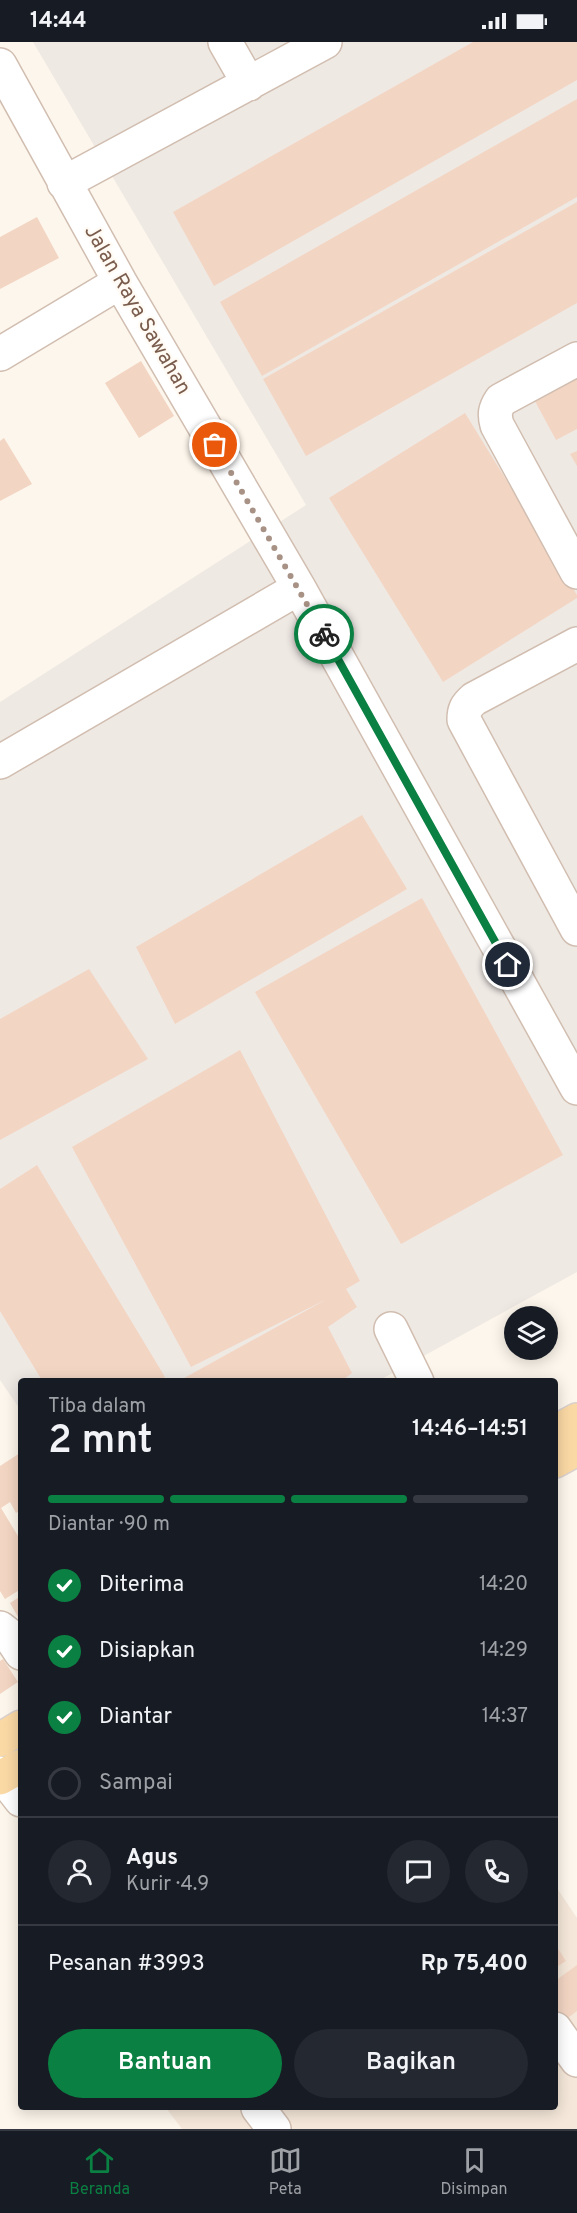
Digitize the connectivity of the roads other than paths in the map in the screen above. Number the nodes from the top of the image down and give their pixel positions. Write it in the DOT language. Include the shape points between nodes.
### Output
graph roads {
  1 [pos="225,42"];
  2 [pos="325,42"];
  3 [pos="4,81"];
  4 [pos="249,84"];
  5 [pos="64,183"];
  6 [pos="120,282"];
  7 [pos="0,354"];
  8 [pos="577,358"];
  9 [pos="577,572"];
  10 [pos="299,588"];
  11 [pos="577,644"];
  12 [pos="0,762"];
  13 [pos="577,929"];
  14 [pos="577,1088"];
  15 [pos="391,1329"];
  16 [pos="415,1378"];
  17 [pos="577,1420"];
  18 [pos="558,1430"];
  19 [pos="577,1449"];
  20 [pos="558,1459"];
  21 [pos="0,1628"];
  22 [pos="18,1648"];
  23 [pos="18,1729"];
  24 [pos="0,1740"];
  25 [pos="558,2033"];
  26 [pos="577,2060"];
  27 [pos="260,2110"];
  28 [pos="274,2129"];
  1 -- 4 [label="street"];
  2 -- 4 [label="street"];
  3 -- 5 [label="street, Jalan Raya Sawahan"];
  4 -- 5 [label="street"];
  5 -- 6 [label="street, Jalan Raya Sawahan"];
  6 -- 7 [label="street"];
  6 -- 10 [label="street, Jalan Raya Sawahan"];
  8 -- 9 [label="street" via="501,400 495,417"];
  10 -- 12 [label="street"];
  10 -- 14 [label="street, Jalan Raya Sawahan"];
  11 -- 13 [label="street" via="474,699 465,709 464,720"];
  15 -- 16 [label="street"];
  17 -- 18 [label="main road"];
  19 -- 20 [label="main road"];
  21 -- 22 [label="street"];
  23 -- 24 [label="main road"];
  25 -- 26 [label="street"];
  27 -- 28 [label="street"];
}
